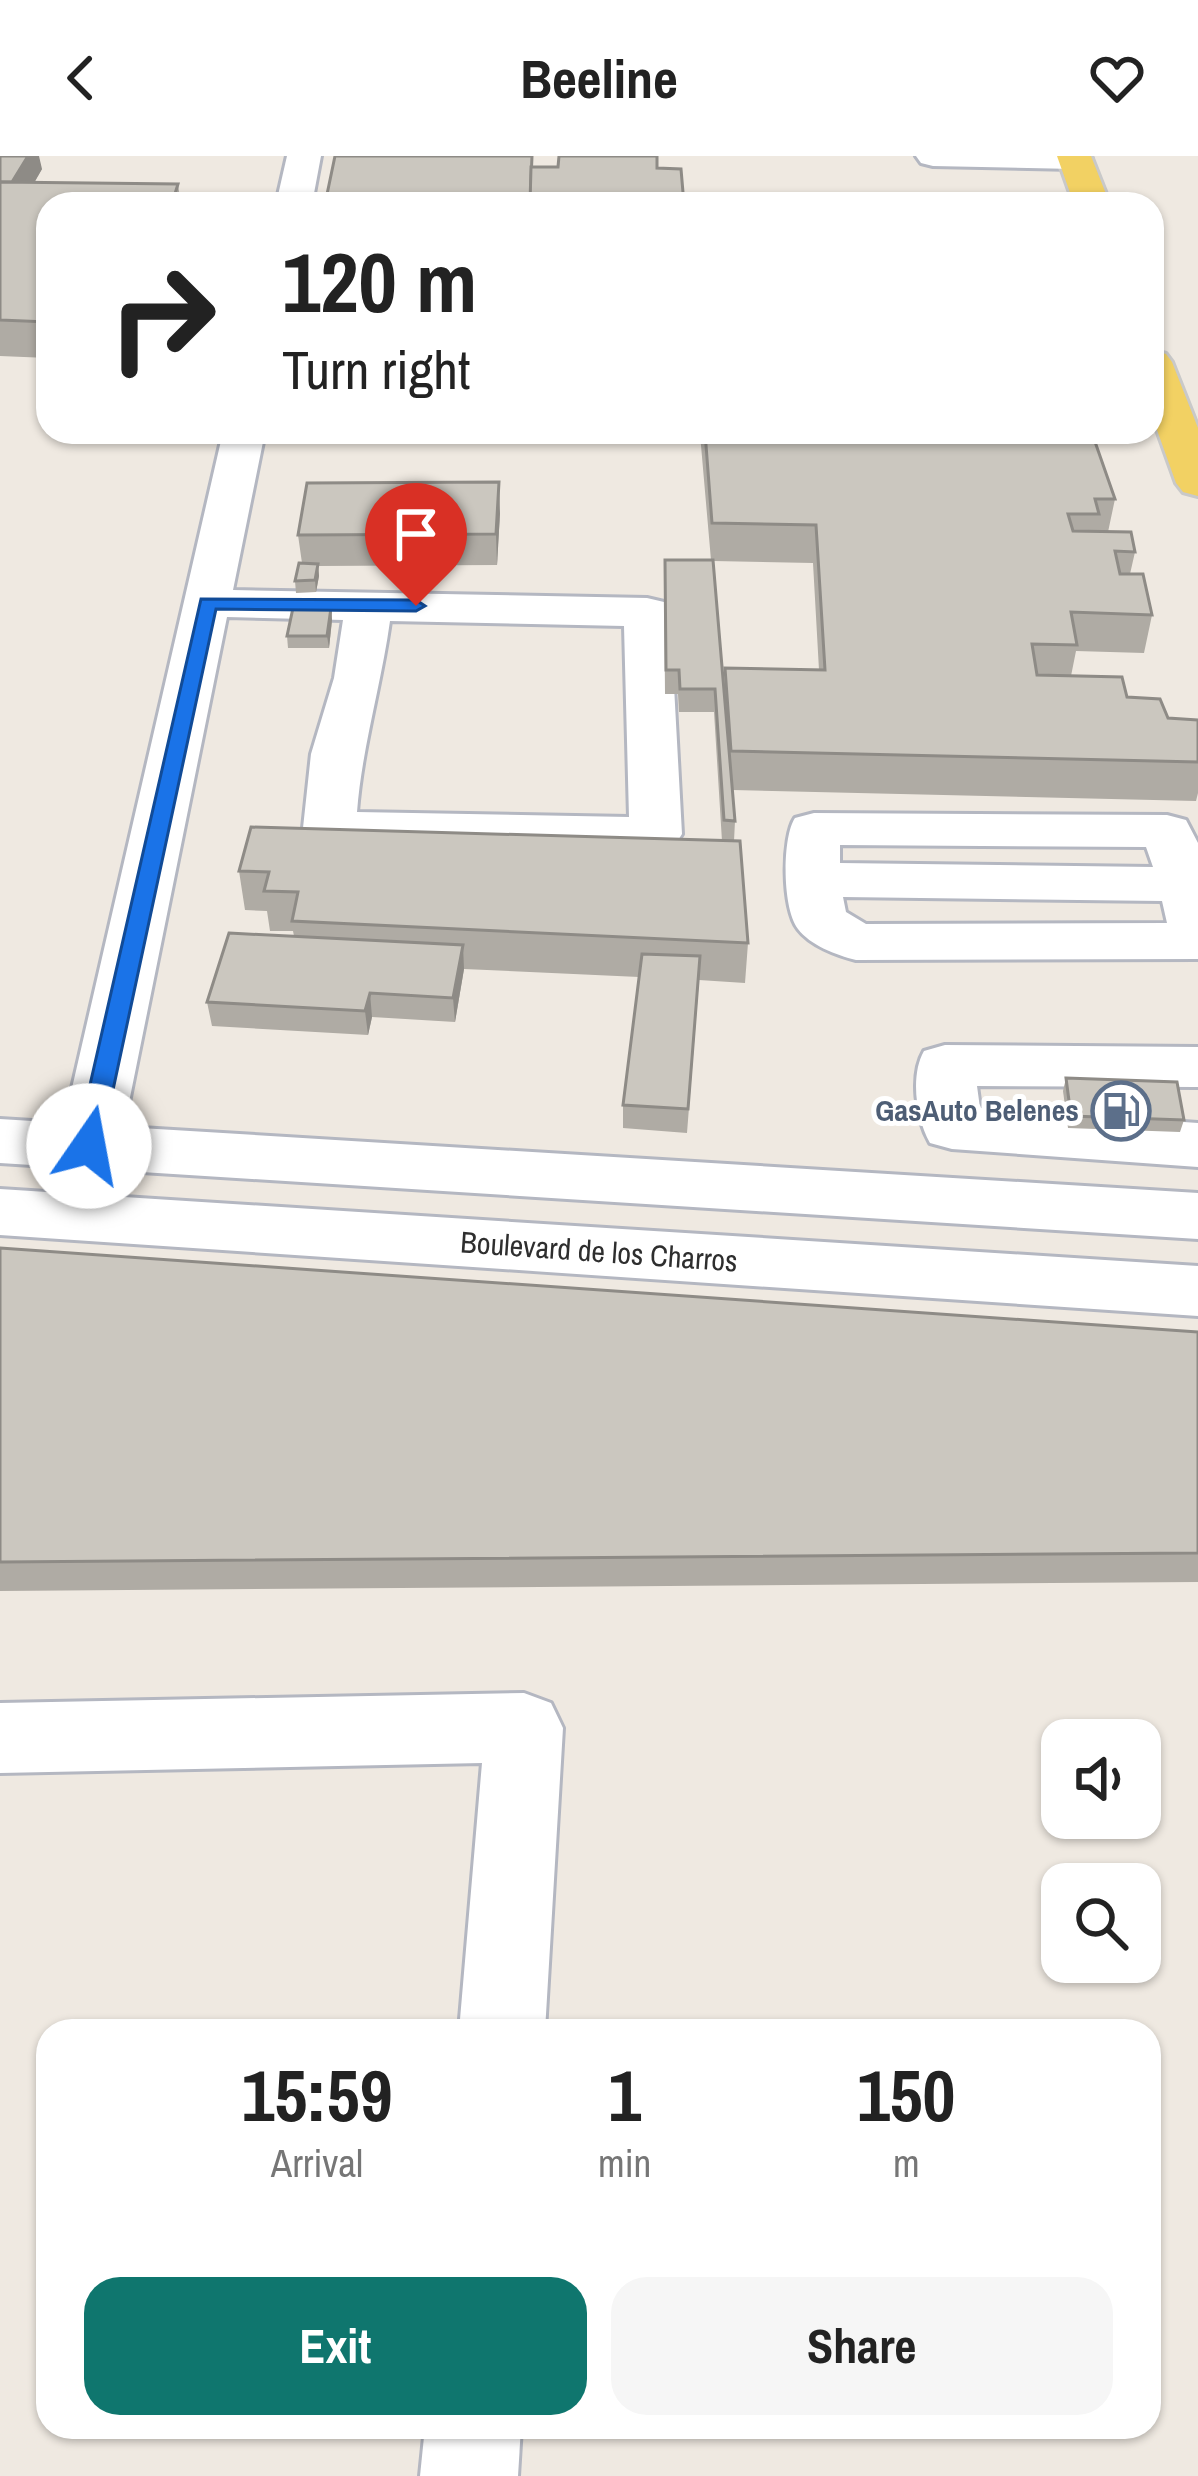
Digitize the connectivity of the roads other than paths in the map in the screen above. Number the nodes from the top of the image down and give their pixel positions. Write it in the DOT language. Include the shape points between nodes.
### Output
graph roads {
  1 [pos="304,156"];
  2 [pos="933,156"];
  3 [pos="1075,157"];
  4 [pos="296,192"];
  5 [pos="1088,192"];
  6 [pos="1164,394"];
  7 [pos="241,444"];
  8 [pos="1198,483"];
  9 [pos="207,603"];
  10 [pos="369,604"];
  11 [pos="1192,884"];
  12 [pos="1198,940"];
  13 [pos="1198,1067"];
  14 [pos="952,1128"];
  15 [pos="0,1141"];
  16 [pos="1198,1145"];
  17 [pos="89,1146"];
  18 [pos="849,1194"];
  19 [pos="0,1212"];
  20 [pos="1198,1216"];
  21 [pos="1198,1291"];
  22 [pos="0,1738"];
  23 [pos="503,2019"];
  24 [pos="472,2439"];
  25 [pos="469,2476"];
  1 -- 4 [label="street"];
  2 -- 3 [label="street"];
  3 -- 5 [label="main road"];
  6 -- 8 [label="main road"];
  7 -- 9 [label="street"];
  9 -- 10 [label="street"];
  9 -- 17 [label="street"];
  10 -- 10 [label="street" via="336,754 329,828 656,834 647,612"];
  11 -- 12 [label="street"];
  11 -- 12 [label="street" via="813,880 820,921 856,941"];
  13 -- 14 [label="street" via="945,1065"];
  14 -- 16 [label="street"];
  14 -- 18 [label="street"];
  15 -- 17 [label="street"];
  17 -- 18 [label="street"];
  18 -- 20 [label="street"];
  19 -- 21 [label="street, Boulevard de los Charros"];
  22 -- 23 [label="street" via="524,1728"];
  24 -- 25 [label="street"];
}
